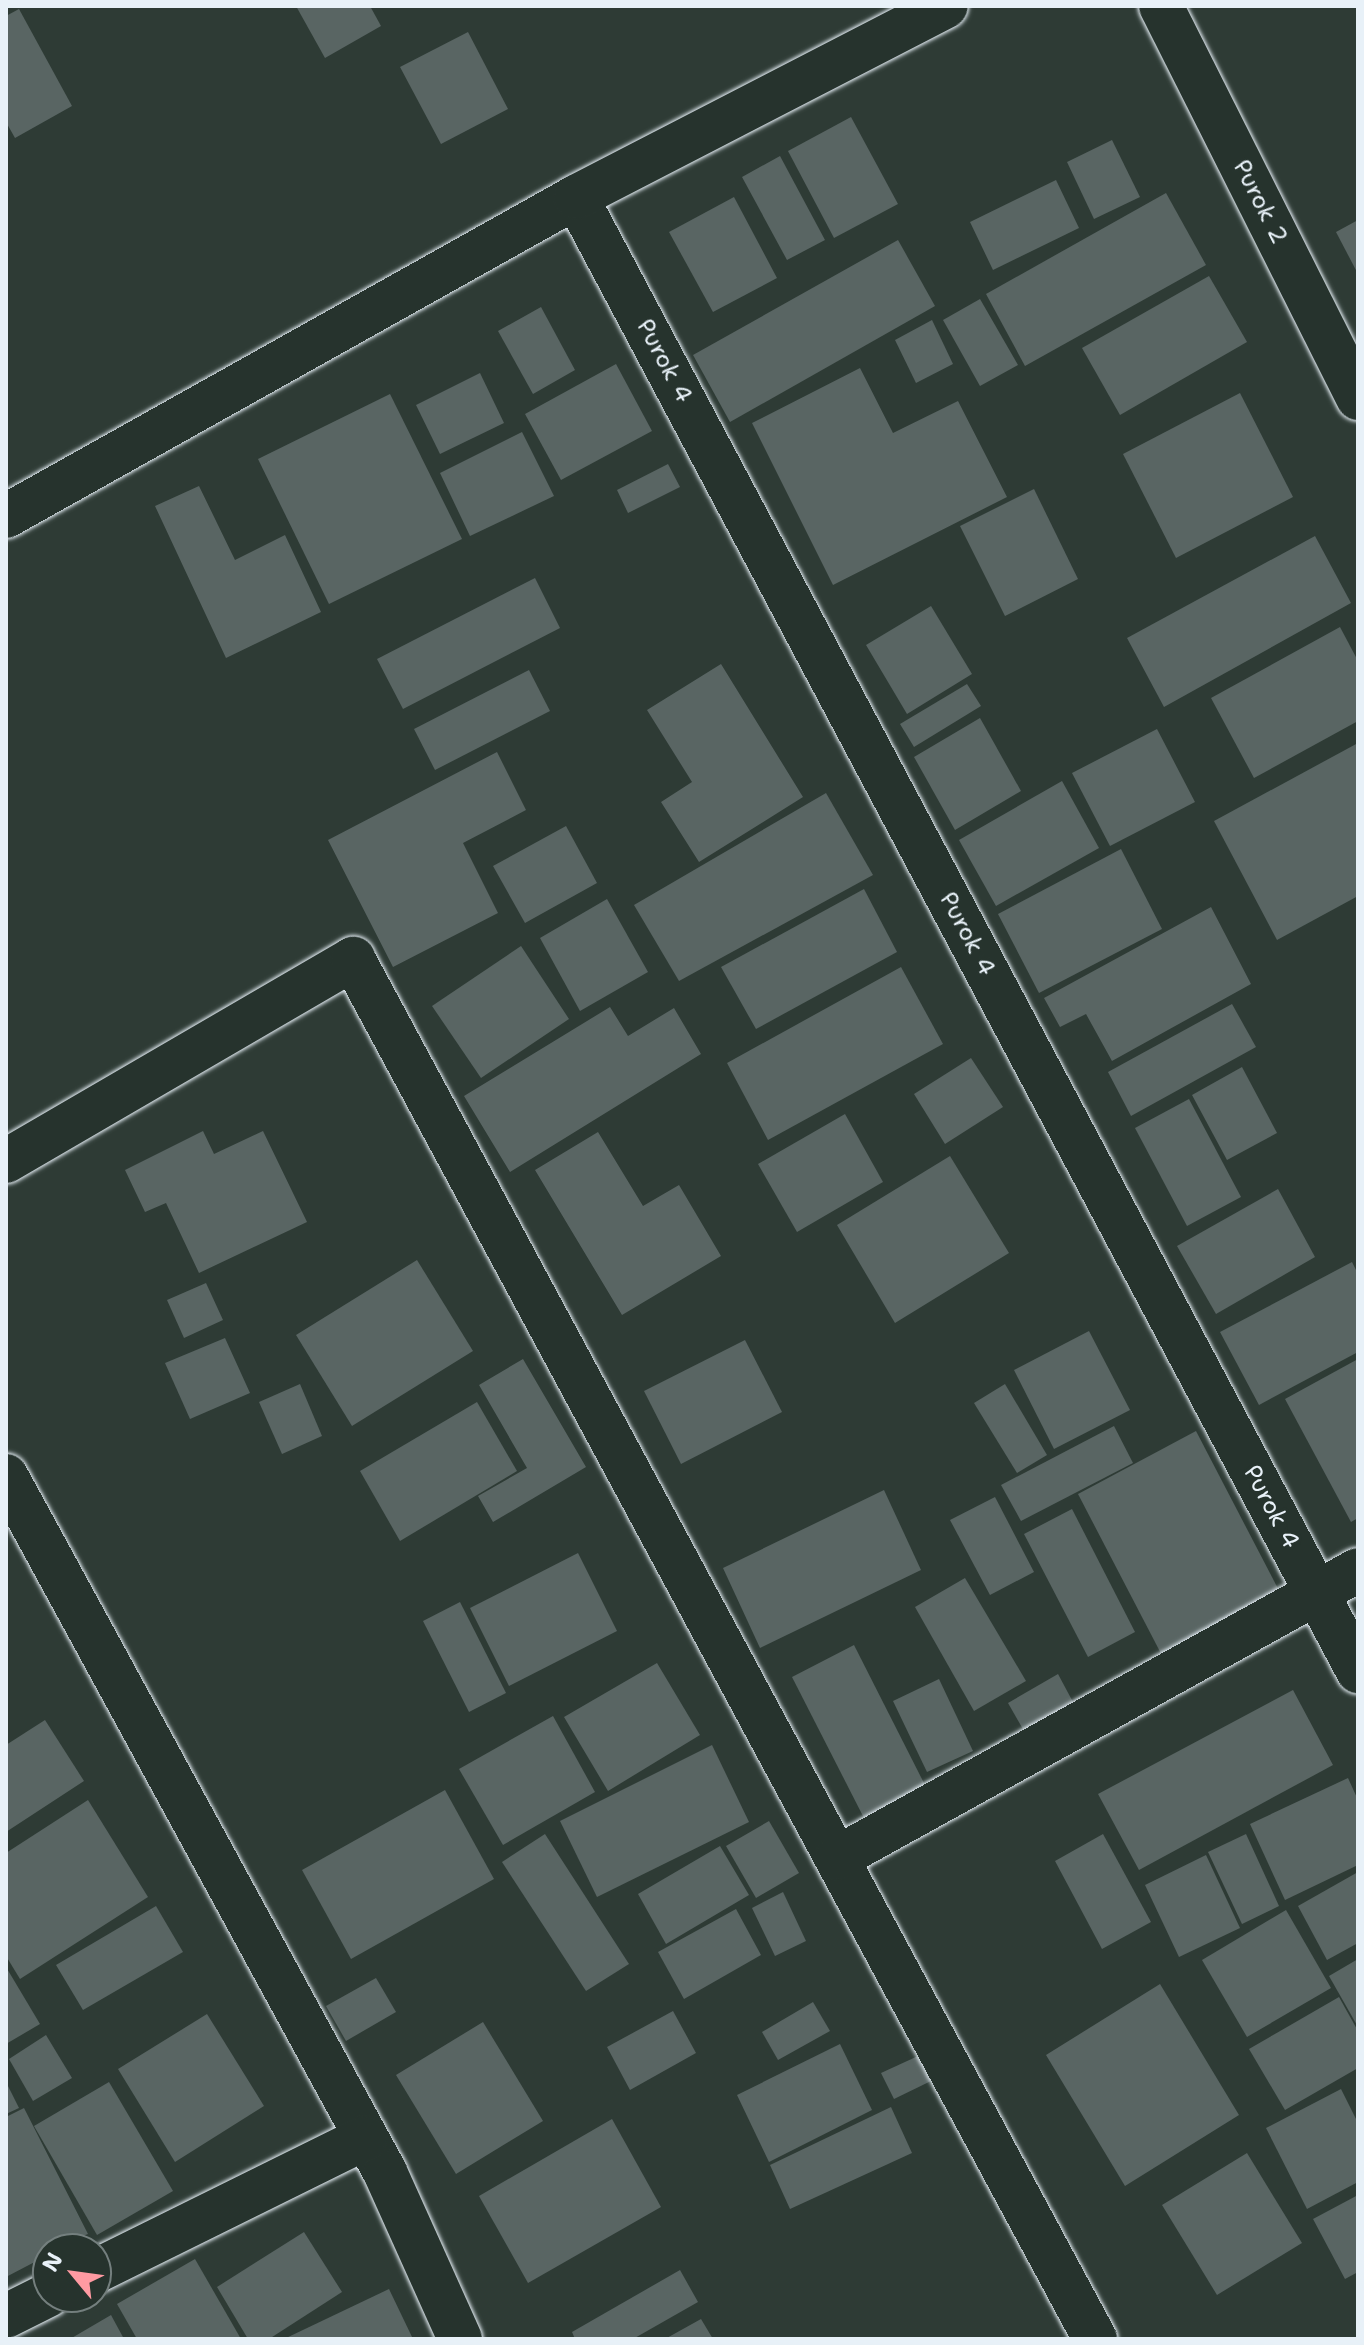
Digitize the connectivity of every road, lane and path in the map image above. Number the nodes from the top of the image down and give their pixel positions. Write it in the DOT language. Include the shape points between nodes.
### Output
graph roads {
  1 [pos="946,6"];
  2 [pos="1161,6"];
  3 [pos="576,197"];
  4 [pos="1358,398"];
  5 [pos="6,516"];
  6 [pos="6,1161"];
  7 [pos="6,1476"];
  8 [pos="1358,1570"];
  9 [pos="1316,1592"];
  10 [pos="1358,1671"];
  11 [pos="837,1858"];
  12 [pos="365,2138"];
  13 [pos="112,2263"];
  14 [pos="32,2303"];
  15 [pos="6,2316"];
  16 [pos="460,2339"];
  17 [pos="1095,2339"];
  1 -- 3 [label="street"];
  2 -- 4 [label="street, Purok 2"];
  3 -- 5 [label="street"];
  3 -- 9 [label="street, Purok 4"];
  6 -- 11 [label="street" via="353,959"];
  7 -- 12 [label="street"];
  8 -- 9 [label="street"];
  9 -- 10 [label="street, Purok 4"];
  9 -- 11 [label="street"];
  11 -- 17 [label="street"];
  12 -- 13 [label="street"];
  12 -- 16 [label="street"];
  14 -- 15 [label="street"];
}
